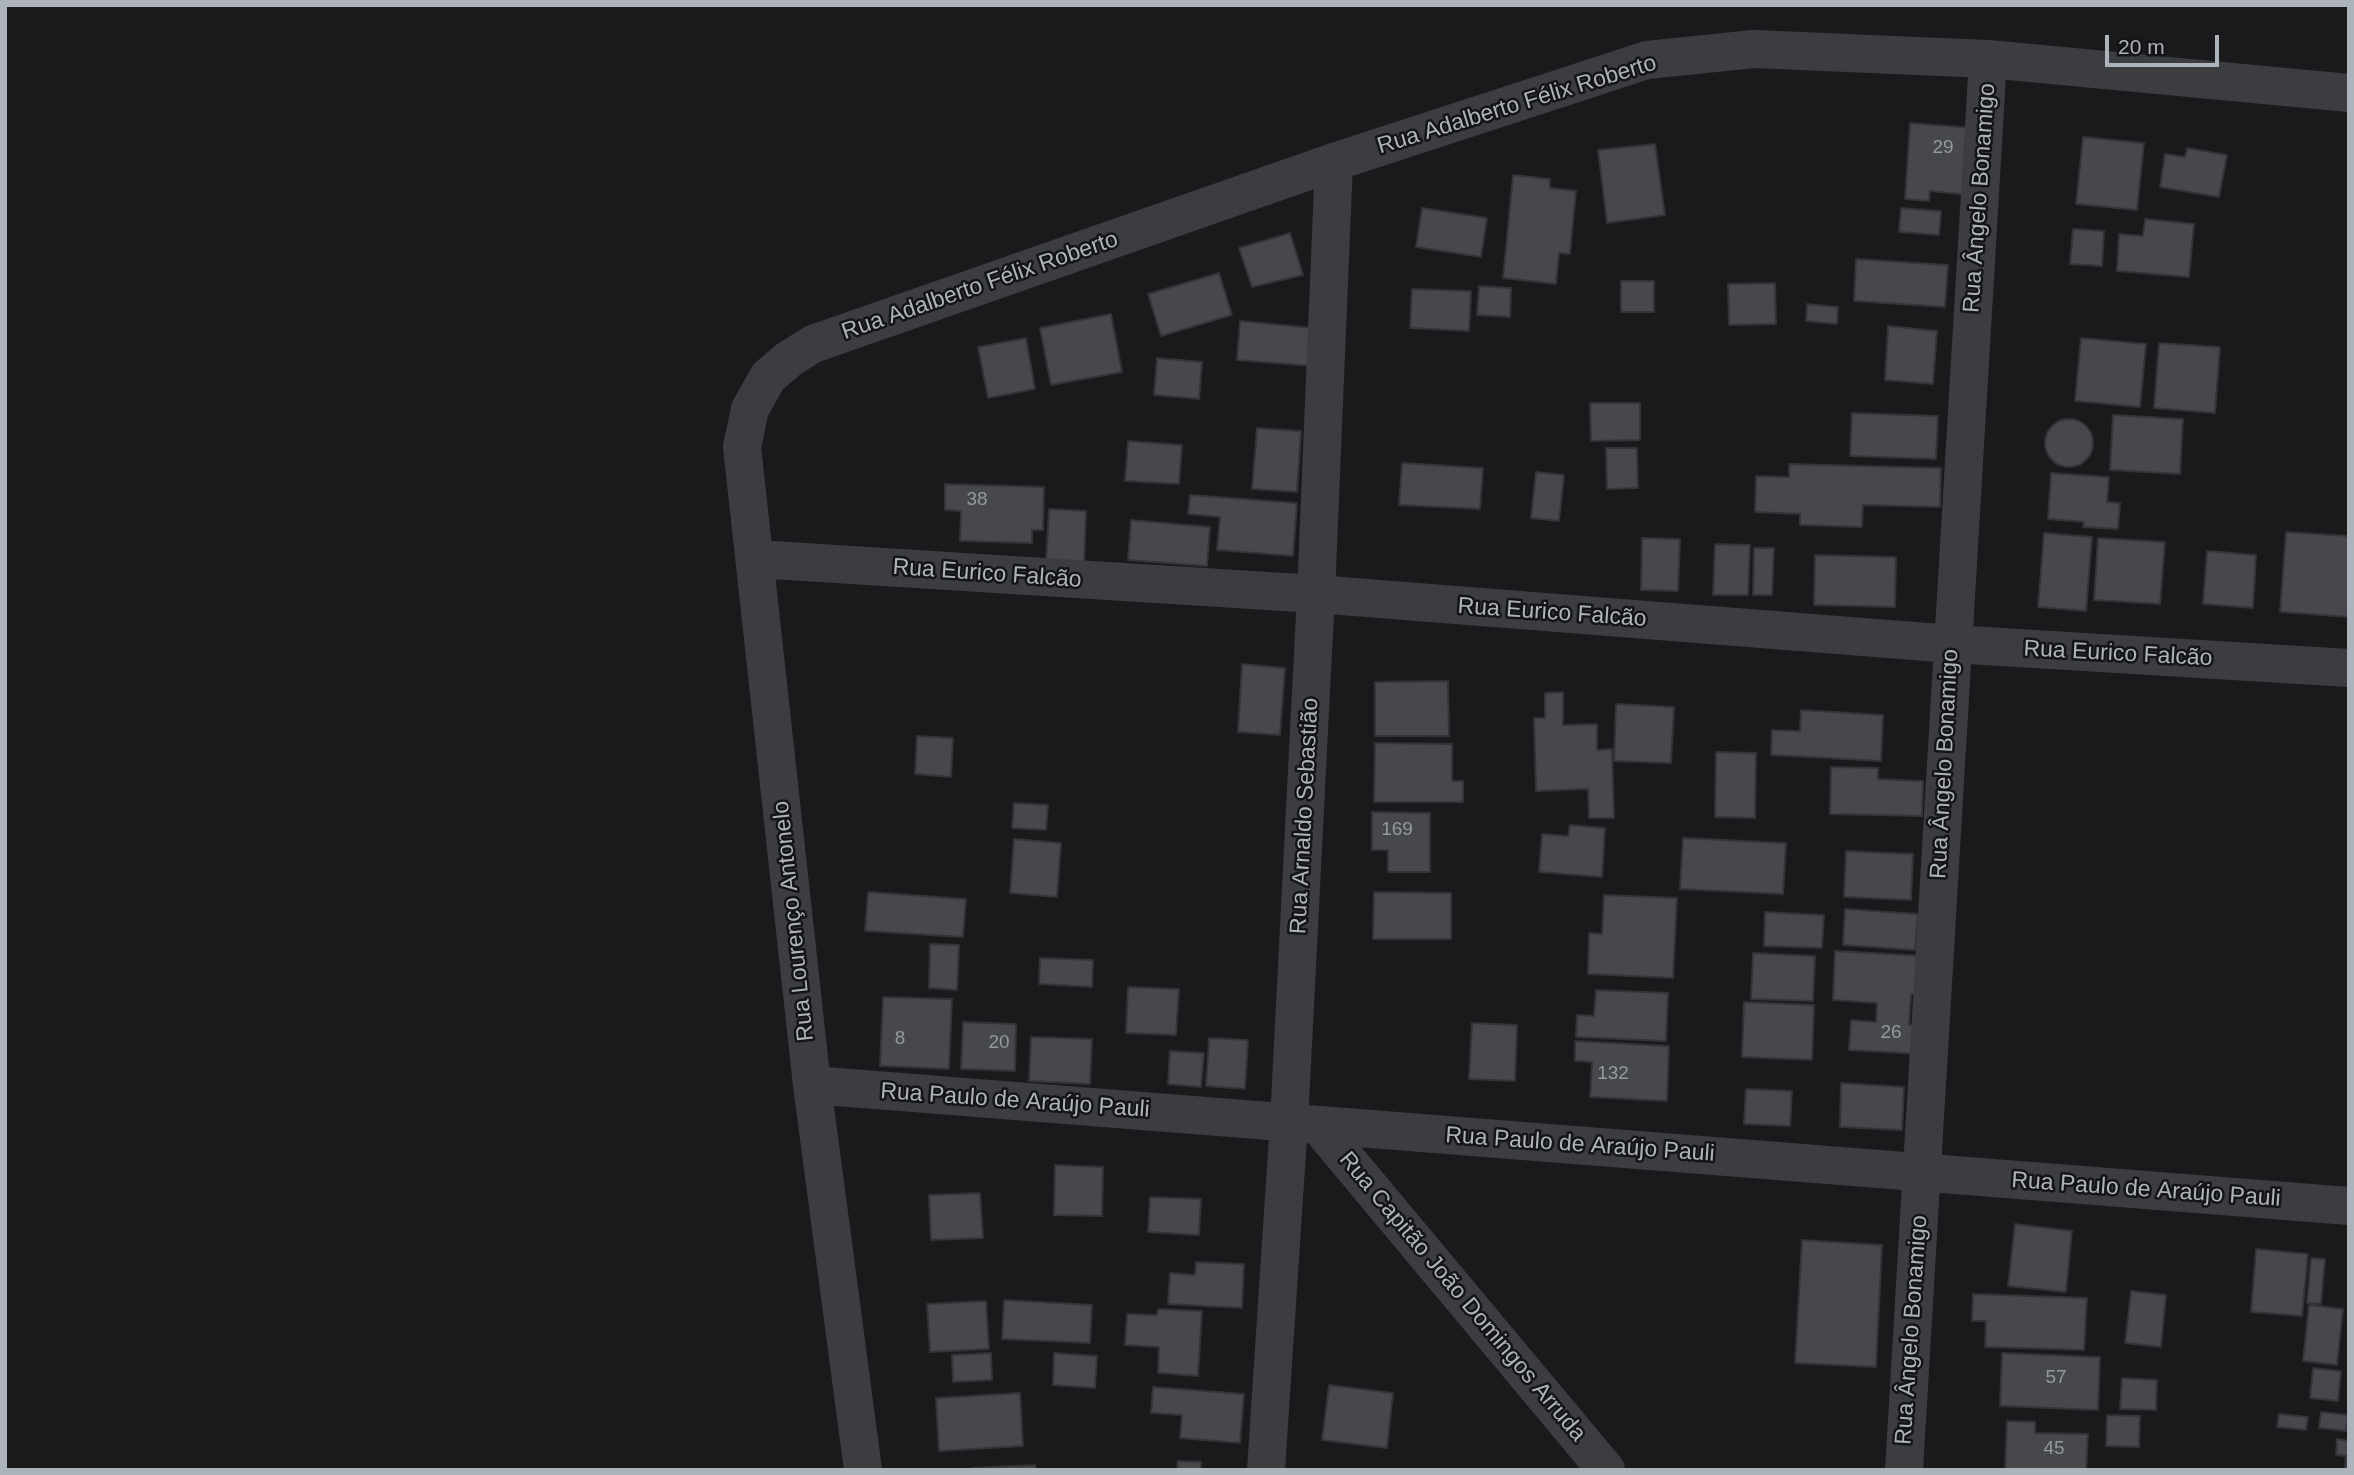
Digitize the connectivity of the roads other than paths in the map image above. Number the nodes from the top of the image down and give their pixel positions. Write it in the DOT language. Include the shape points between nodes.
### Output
graph roads {
  1 [pos="1989,59"];
  2 [pos="2349,93"];
  3 [pos="1334,162"];
  4 [pos="768,377"];
  5 [pos="756,559"];
  6 [pos="1316,594"];
  7 [pos="1952,644"];
  8 [pos="2349,668"];
  9 [pos="812,1085"];
  10 [pos="1304,1124"];
  11 [pos="1922,1172"];
  12 [pos="2349,1206"];
  13 [pos="863,1470"];
  14 [pos="1266,1470"];
  15 [pos="1606,1470"];
  16 [pos="1904,1470"];
  1 -- 2 [label="street, Rua Adalberto Félix Roberto"];
  1 -- 3 [label="street, Rua Adalberto Félix Roberto" via="1754,49 1647,60"];
  1 -- 7 [label="street, Rua Ângelo Bonamigo"];
  3 -- 4 [label="street, Rua Adalberto Félix Roberto" via="813,344"];
  3 -- 6 [label="street, Rua Arnaldo Sebastião"];
  4 -- 5 [label="street, Rua Lourenço Antonelo" via="750,409 742,447"];
  5 -- 6 [label="street, Rua Eurico Falcão"];
  5 -- 9 [label="street, Rua Lourenço Antonelo"];
  6 -- 7 [label="street, Rua Eurico Falcão"];
  6 -- 10 [label="street, Rua Arnaldo Sebastião"];
  7 -- 8 [label="street, Rua Eurico Falcão"];
  7 -- 11 [label="street, Rua Ângelo Bonamigo"];
  9 -- 10 [label="street, Rua Paulo de Araújo Pauli"];
  9 -- 13 [label="street, Rua Lourenço Antonelo"];
  10 -- 11 [label="street, Rua Paulo de Araújo Pauli"];
  10 -- 14 [label="street, Rua Arnaldo Sebastião"];
  10 -- 15 [label="street, Rua Capitão João Domingos Arruda"];
  11 -- 12 [label="street, Rua Paulo de Araújo Pauli"];
  11 -- 16 [label="street, Rua Ângelo Bonamigo"];
}
